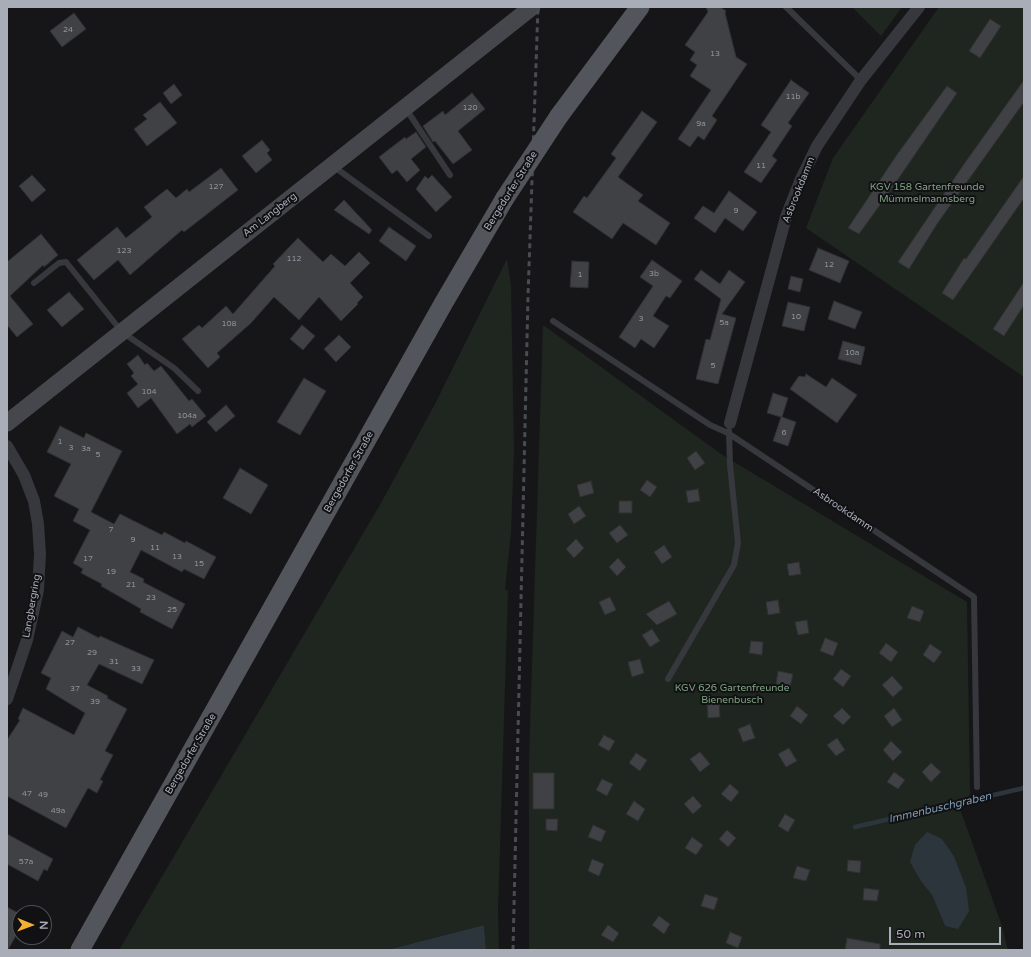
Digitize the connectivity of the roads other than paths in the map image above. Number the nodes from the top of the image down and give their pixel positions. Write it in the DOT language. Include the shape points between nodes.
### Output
graph roads {
  1 [pos="532,7"];
  2 [pos="640,7"];
  3 [pos="786,7"];
  4 [pos="919,7"];
  5 [pos="861,80"];
  6 [pos="406,108"];
  7 [pos="333,166"];
  8 [pos="450,175"];
  9 [pos="429,236"];
  10 [pos="34,283"];
  11 [pos="553,320"];
  12 [pos="122,332"];
  13 [pos="198,391"];
  14 [pos="7,423"];
  15 [pos="729,428"];
  16 [pos="7,446"];
  17 [pos="668,679"];
  18 [pos="7,699"];
  19 [pos="977,787"];
  20 [pos="80,950"];
  1 -- 6 [label="street, Am Langberg"];
  2 -- 20 [label="main road, Bergedorfer Straße, bridge" via="559,116 505,198"];
  3 -- 5 [label="lane"];
  4 -- 5 [label="street, Asbrookdamm"];
  5 -- 15 [label="street, Asbrookdamm" via="817,146 789,211"];
  6 -- 7 [label="street, Am Langberg"];
  6 -- 8 [label="lane"];
  7 -- 9 [label="lane"];
  7 -- 12 [label="street, Am Langberg"];
  10 -- 12 [label="lane" via="59,263 66,262"];
  11 -- 15 [label="lane, Asbrookdamm" via="710,425"];
  12 -- 13 [label="lane" via="174,368"];
  12 -- 14 [label="street, Am Langberg"];
  15 -- 17 [label="lane" via="738,543 734,565"];
  15 -- 19 [label="lane, Asbrookdamm" via="974,597"];
  16 -- 18 [label="street, Langbergring" via="24,475 34,500 40,554 38,590 27,640"];
}
